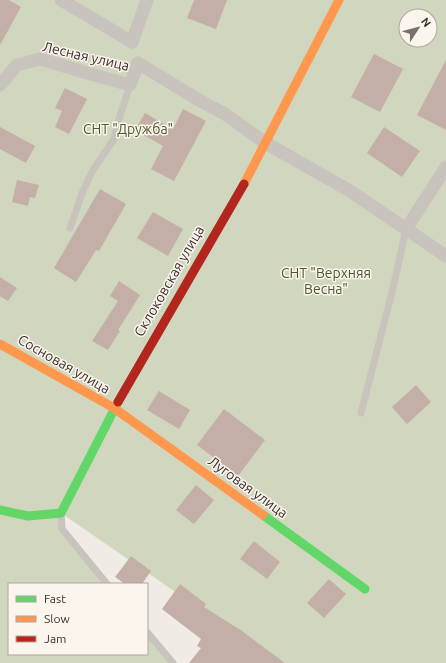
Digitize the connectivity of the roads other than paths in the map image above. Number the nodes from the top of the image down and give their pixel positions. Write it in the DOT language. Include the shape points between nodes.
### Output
graph roads {
  1 [pos="61,0"];
  2 [pos="147,0"];
  3 [pos="338,0"];
  4 [pos="132,42"];
  5 [pos="138,63"];
  6 [pos="0,85"];
  7 [pos="130,85"];
  8 [pos="264,142"];
  9 [pos="446,167"];
  10 [pos="70,228"];
  11 [pos="406,229"];
  12 [pos="446,256"];
  13 [pos="0,344"];
  14 [pos="114,408"];
  15 [pos="361,413"];
  16 [pos="0,510"];
  17 [pos="61,513"];
  18 [pos="106,583"];
  19 [pos="365,589"];
  20 [pos="148,633"];
  21 [pos="174,663"];
  1 -- 4 [label="street"];
  2 -- 4 [label="street"];
  3 -- 8 [label="street, Склоковская улица"];
  4 -- 5 [label="street"];
  5 -- 7 [label="street, Лесная улица"];
  5 -- 8 [label="street" via="224,114"];
  6 -- 7 [label="street, Лесная улица" via="17,65 40,59"];
  7 -- 10 [label="lane" via="114,139 93,170"];
  8 -- 11 [label="street" via="350,191"];
  8 -- 14 [label="street, Склоковская улица" via="241,189"];
  9 -- 11 [label="street"];
  11 -- 12 [label="street"];
  11 -- 15 [label="lane"];
  13 -- 14 [label="street, Сосновая улица"];
  14 -- 17 [label="street, Склоковская улица"];
  14 -- 19 [label="street, Луговая улица"];
  16 -- 17 [label="street" via="28,516"];
  17 -- 18 [label="lane" via="62,529"];
  20 -- 21 [label="lane"];
}
